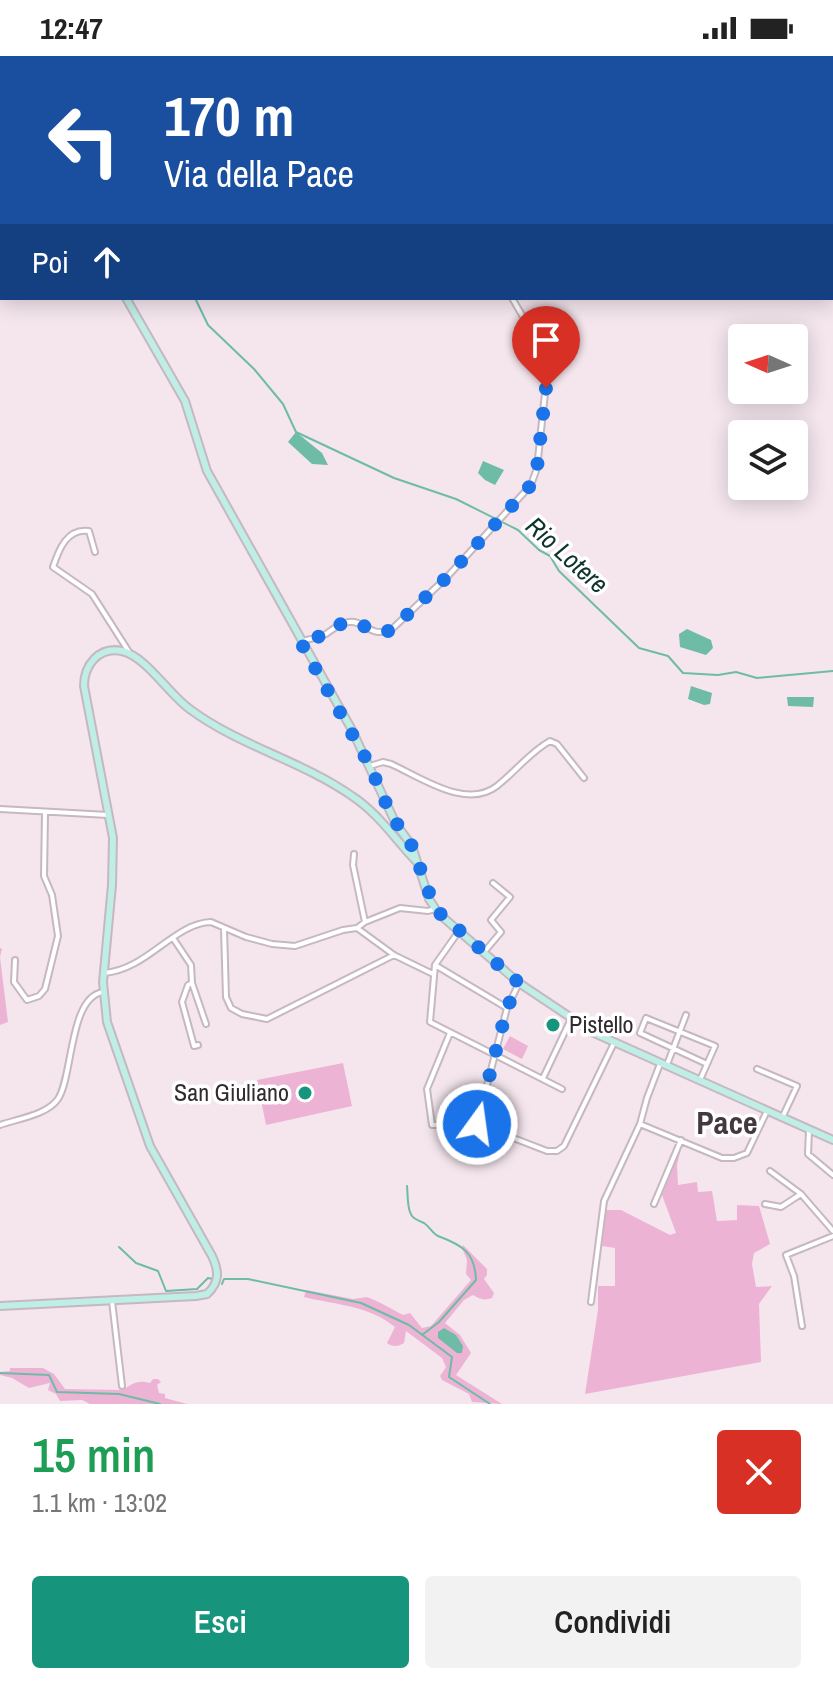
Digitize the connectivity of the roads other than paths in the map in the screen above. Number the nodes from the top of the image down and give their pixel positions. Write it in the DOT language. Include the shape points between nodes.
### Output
graph roads {
  1 [pos="127,300"];
  2 [pos="513,300"];
  3 [pos="95,552"];
  4 [pos="300,641"];
  5 [pos="130,654"];
  6 [pos="370,766"];
  7 [pos="584,778"];
  8 [pos="0,809"];
  9 [pos="45,813"];
  10 [pos="108,815"];
  11 [pos="354,854"];
  12 [pos="416,861"];
  13 [pos="493,883"];
  14 [pos="435,909"];
  15 [pos="365,922"];
  16 [pos="357,928"];
  17 [pos="224,929"];
  18 [pos="459,931"];
  19 [pos="173,938"];
  20 [pos="483,953"];
  21 [pos="394,955"];
  22 [pos="15,960"];
  23 [pos="435,965"];
  24 [pos="103,973"];
  25 [pos="433,974"];
  26 [pos="192,983"];
  27 [pos="519,983"];
  28 [pos="103,992"];
  29 [pos="507,1008"];
  30 [pos="686,1015"];
  31 [pos="571,1019"];
  32 [pos="206,1024"];
  33 [pos="680,1032"];
  34 [pos="450,1033"];
  35 [pos="614,1043"];
  36 [pos="198,1045"];
  37 [pos="673,1049"];
  38 [pos="495,1054"];
  39 [pos="664,1063"];
  40 [pos="707,1064"];
  41 [pos="757,1069"];
  42 [pos="543,1079"];
  43 [pos="700,1082"];
  44 [pos="562,1089"];
  45 [pos="767,1111"];
  46 [pos="782,1118"];
  47 [pos="477,1124"];
  48 [pos="640,1124"];
  49 [pos="0,1125"];
  50 [pos="809,1130"];
  51 [pos="681,1140"];
  52 [pos="833,1140"];
  53 [pos="770,1171"];
  54 [pos="833,1175"];
  55 [pos="801,1194"];
  56 [pos="654,1204"];
  57 [pos="765,1204"];
  58 [pos="833,1233"];
  59 [pos="112,1301"];
  60 [pos="591,1302"];
  61 [pos="0,1306"];
  62 [pos="802,1326"];
  63 [pos="122,1386"];
  1 -- 4 [label="main road" via="185,401 207,471"];
  2 -- 4 [label="street" via="548,365 531,485 391,630 373,632 348,622"];
  3 -- 5 [label="street" via="89,531 78,531 64,540 53,567 92,594"];
  4 -- 6 [label="main road"];
  5 -- 10 [label="main road" via="101,653 84,674"];
  5 -- 12 [label="main road" via="189,710 354,797"];
  6 -- 7 [label="street" via="383,762 455,792 482,794 550,741"];
  6 -- 12 [label="main road"];
  8 -- 9 [label="street"];
  9 -- 10 [label="street"];
  9 -- 22 [label="street" via="44,876 58,936 39,996 27,1000 14,982"];
  10 -- 24 [label="main road" via="113,855"];
  11 -- 15 [label="street"];
  12 -- 14 [label="main road"];
  13 -- 20 [label="street" via="510,897 491,920 501,932"];
  14 -- 15 [label="street" via="403,907"];
  14 -- 18 [label="main road"];
  15 -- 16 [label="street"];
  16 -- 17 [label="street" via="287,946"];
  16 -- 21 [label="street"];
  17 -- 19 [label="street" via="205,922"];
  17 -- 21 [label="street" via="226,997 231,1008 267,1019"];
  18 -- 20 [label="main road"];
  18 -- 23 [label="street"];
  19 -- 24 [label="street" via="140,962"];
  19 -- 26 [label="street" via="191,965"];
  20 -- 27 [label="main road"];
  21 -- 25 [label="street"];
  23 -- 25 [label="street"];
  23 -- 29 [label="street"];
  24 -- 28 [label="main road"];
  25 -- 34 [label="street" via="430,1022"];
  26 -- 32 [label="street"];
  26 -- 36 [label="street" via="182,1002 194,1046"];
  27 -- 29 [label="street"];
  27 -- 31 [label="main road"];
  28 -- 49 [label="street" via="91,997 79,1019 59,1098 45,1109"];
  28 -- 59 [label="main road" via="107,1022 150,1146 218,1271 207,1294"];
  29 -- 38 [label="street"];
  30 -- 33 [label="street"];
  31 -- 35 [label="main road"];
  31 -- 42 [label="street"];
  33 -- 37 [label="street"];
  33 -- 37 [label="street" via="646,1018 640,1033"];
  33 -- 40 [label="street" via="715,1046"];
  34 -- 38 [label="street"];
  34 -- 47 [label="street" via="427,1089 430,1122"];
  35 -- 39 [label="main road"];
  35 -- 47 [label="street" via="560,1149 539,1149"];
  37 -- 39 [label="street"];
  37 -- 40 [label="street"];
  38 -- 42 [label="street"];
  38 -- 47 [label="street"];
  39 -- 43 [label="main road"];
  39 -- 48 [label="street"];
  40 -- 43 [label="street"];
  41 -- 46 [label="street" via="797,1086"];
  42 -- 44 [label="street"];
  43 -- 45 [label="main road"];
  45 -- 46 [label="main road"];
  45 -- 51 [label="street" via="752,1146 740,1156 722,1158"];
  46 -- 50 [label="main road"];
  48 -- 51 [label="street"];
  48 -- 60 [label="street" via="604,1201"];
  50 -- 52 [label="main road"];
  50 -- 54 [label="street" via="808,1154"];
  51 -- 56 [label="street"];
  53 -- 55 [label="street"];
  55 -- 57 [label="street" via="781,1207"];
  55 -- 58 [label="street"];
  58 -- 62 [label="street" via="786,1255"];
  59 -- 61 [label="main road"];
  59 -- 63 [label="street"];
}
